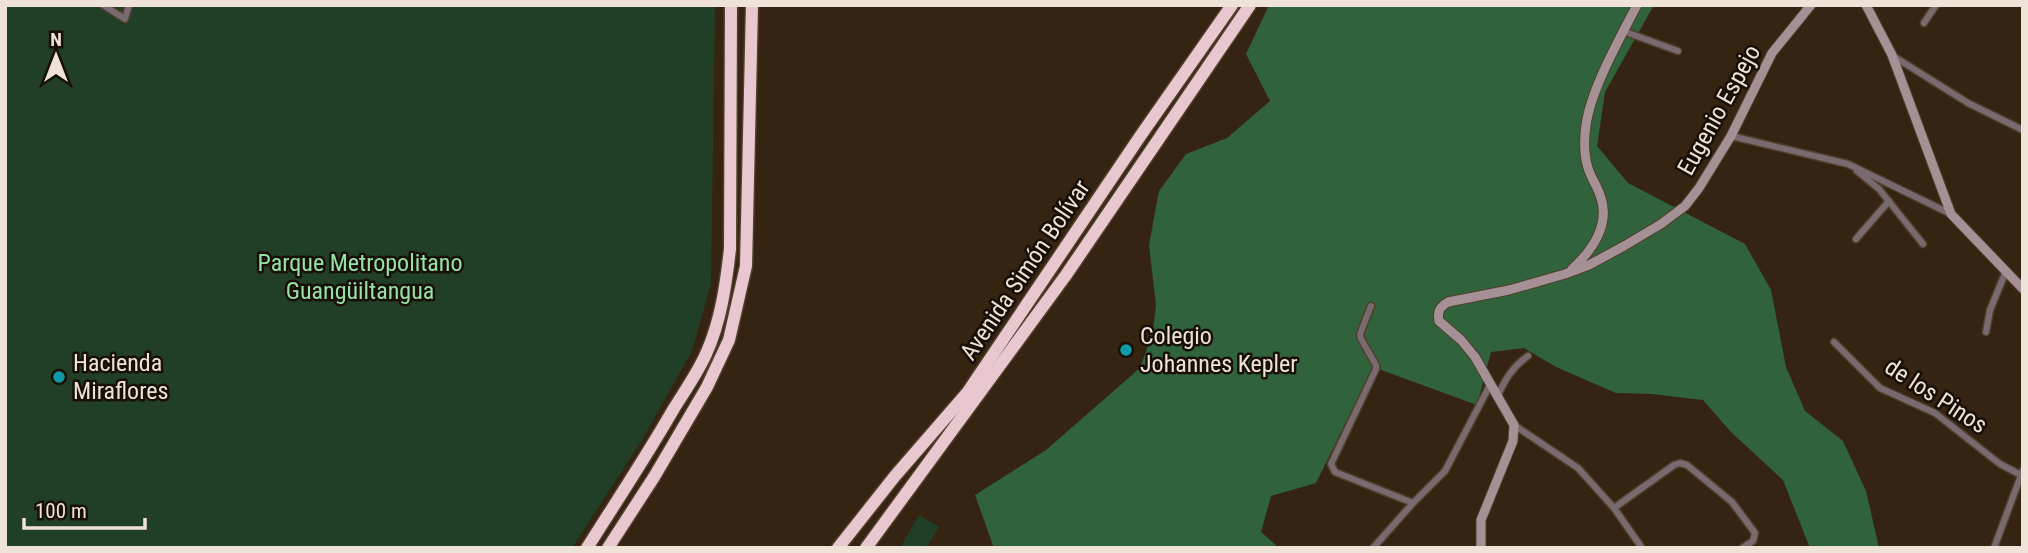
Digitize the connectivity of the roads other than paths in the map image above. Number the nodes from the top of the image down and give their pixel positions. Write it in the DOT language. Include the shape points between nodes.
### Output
graph roads {
  1 [pos="103,5"];
  2 [pos="129,5"];
  3 [pos="731,5"];
  4 [pos="752,5"];
  5 [pos="1232,5"];
  6 [pos="1250,5"];
  7 [pos="1637,5"];
  8 [pos="1811,5"];
  9 [pos="1866,5"];
  10 [pos="1936,5"];
  11 [pos="1924,23"];
  12 [pos="1623,31"];
  13 [pos="1678,51"];
  14 [pos="1892,55"];
  15 [pos="2023,130"];
  16 [pos="1731,136"];
  17 [pos="1847,164"];
  18 [pos="1889,201"];
  19 [pos="1951,214"];
  20 [pos="1856,239"];
  21 [pos="1923,244"];
  22 [pos="2006,271"];
  23 [pos="1566,274"];
  24 [pos="2023,289"];
  25 [pos="1371,306"];
  26 [pos="1986,332"];
  27 [pos="1834,342"];
  28 [pos="1528,356"];
  29 [pos="1490,386"];
  30 [pos="1497,397"];
  31 [pos="1514,425"];
  32 [pos="2022,474"];
  33 [pos="1413,503"];
  34 [pos="1614,508"];
  35 [pos="587,548"];
  36 [pos="608,548"];
  37 [pos="838,548"];
  38 [pos="866,548"];
  39 [pos="1373,548"];
  40 [pos="1481,548"];
  41 [pos="1642,548"];
  42 [pos="1742,548"];
  43 [pos="1994,548"];
  1 -- 2 [label="street" via="125,19"];
  3 -- 35 [label="highway" via="730,249 717,320 706,354"];
  4 -- 36 [label="highway" via="746,266 732,328 707,387"];
  5 -- 37 [label="highway, Avenida Simón Bolívar" via="967,393"];
  6 -- 38 [label="highway, Avenida Simón Bolívar" via="1066,275"];
  7 -- 12 [label="street"];
  8 -- 16 [label="street, Eugenio Espejo" via="1772,53"];
  9 -- 14 [label="street"];
  10 -- 11 [label="street"];
  12 -- 13 [label="street"];
  12 -- 23 [label="street" via="1590,106 1586,126 1587,166 1603,204 1601,230 1584,258"];
  14 -- 15 [label="street" via="1968,103"];
  14 -- 19 [label="street"];
  16 -- 17 [label="street"];
  16 -- 23 [label="street, Eugenio Espejo" via="1685,206 1624,246"];
  17 -- 18 [label="street"];
  17 -- 19 [label="street"];
  18 -- 20 [label="street"];
  18 -- 21 [label="street"];
  19 -- 22 [label="street"];
  22 -- 24 [label="street"];
  22 -- 26 [label="street"];
  23 -- 29 [label="street, Eugenio Espejo" via="1440,307 1439,321 1475,357"];
  25 -- 33 [label="street" via="1360,334 1376,369 1332,469"];
  27 -- 32 [label="street, de los Pinos" via="1880,388 1935,413 2000,464"];
  28 -- 30 [label="street" via="1508,374"];
  29 -- 30 [label="street, Eugenio Espejo"];
  29 -- 33 [label="street" via="1445,471"];
  30 -- 31 [label="street, Eugenio Espejo"];
  31 -- 34 [label="street" via="1578,468"];
  31 -- 40 [label="street" via="1513,441 1481,520"];
  32 -- 43 [label="street"];
  33 -- 39 [label="street"];
  34 -- 41 [label="street"];
  34 -- 42 [label="street" via="1674,465 1687,465 1732,502 1755,533 1753,541"];
}
